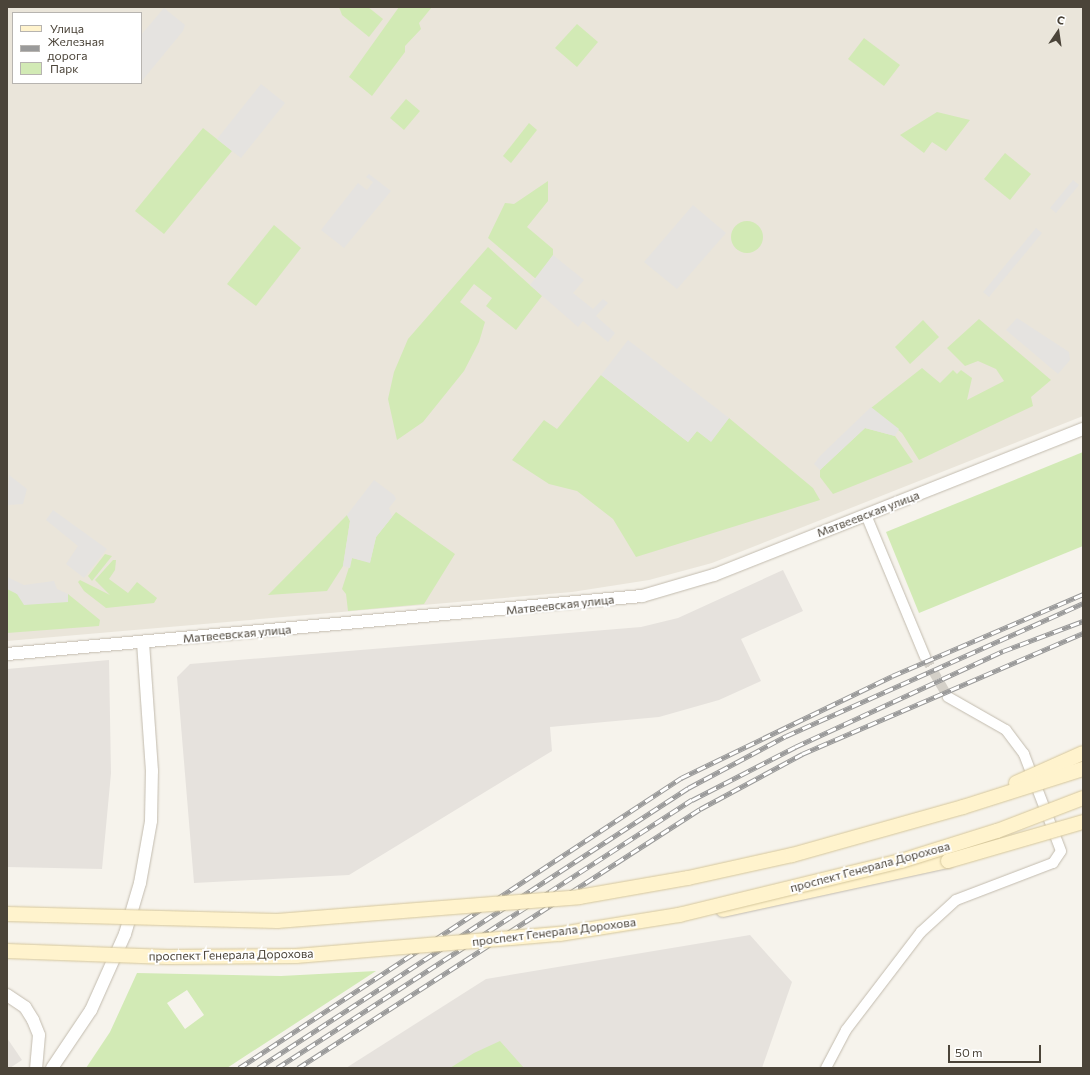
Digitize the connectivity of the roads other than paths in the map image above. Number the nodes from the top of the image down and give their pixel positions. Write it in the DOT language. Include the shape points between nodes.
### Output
graph roads {
  1 [pos="1083,429"];
  2 [pos="866,515"];
  3 [pos="143,642"];
  4 [pos="7,654"];
  5 [pos="925,657"];
  6 [pos="948,697"];
  7 [pos="1083,753"];
  8 [pos="1083,769"];
  9 [pos="1083,798"];
  10 [pos="963,807"];
  11 [pos="1083,822"];
  12 [pos="7,914"];
  13 [pos="679,915"];
  14 [pos="7,951"];
  15 [pos="7,994"];
  16 [pos="36,1068"];
  17 [pos="52,1068"];
  18 [pos="826,1068"];
  1 -- 2 [label="street, Матвеевская улица"];
  2 -- 3 [label="street, Матвеевская улица" via="688,584 642,596"];
  2 -- 5 [label="street"];
  3 -- 4 [label="street, Матвеевская улица"];
  3 -- 17 [label="street" via="152,783 151,821 140,883 125,934 95,1003"];
  6 -- 18 [label="street" via="1006,730 1024,754 1061,851 1053,863 956,900 921,932 846,1030"];
  7 -- 10 [label="main road, bridge"];
  8 -- 10 [label="main road, bridge"];
  9 -- 13 [label="main road, проспект Генерала Дорохова, bridge" via="998,831 901,861"];
  10 -- 12 [label="main road, bridge" via="762,862 688,878 548,901 277,921"];
  11 -- 13 [label="main road, bridge" via="948,861 752,906"];
  13 -- 14 [label="main road, проспект Генерала Дорохова, bridge" via="560,934 296,956 168,957"];
  15 -- 16 [label="street" via="25,1007 39,1035"];
}
